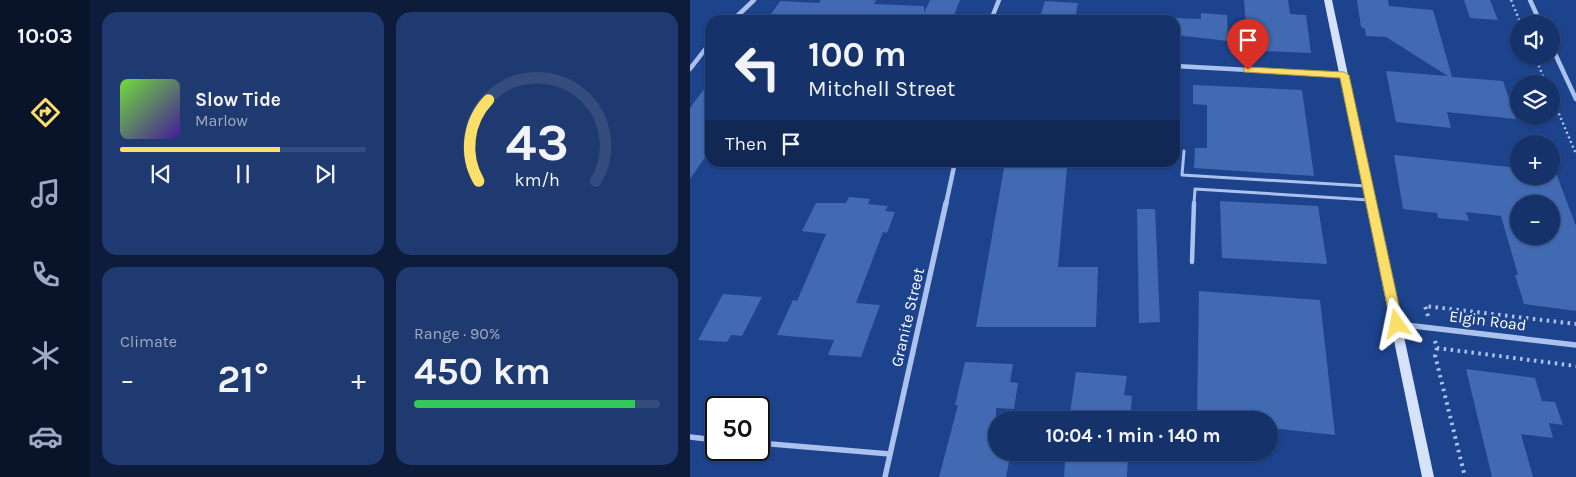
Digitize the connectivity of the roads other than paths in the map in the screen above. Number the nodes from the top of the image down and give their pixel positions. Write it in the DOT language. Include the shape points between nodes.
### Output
graph roads {
  1 [pos="754,0"];
  2 [pos="999,0"];
  3 [pos="1328,0"];
  4 [pos="1530,0"];
  5 [pos="738,15"];
  6 [pos="994,15"];
  7 [pos="1537,15"];
  8 [pos="705,50"];
  9 [pos="1560,64"];
  10 [pos="1180,66"];
  11 [pos="690,69"];
  12 [pos="1344,75"];
  13 [pos="1576,99"];
  14 [pos="1184,151"];
  15 [pos="954,167"];
  16 [pos="1368,186"];
  17 [pos="1370,200"];
  18 [pos="1192,262"];
  19 [pos="1397,324"];
  20 [pos="1576,345"];
  21 [pos="690,437"];
  22 [pos="705,439"];
  23 [pos="770,444"];
  24 [pos="890,454"];
  25 [pos="885,477"];
  26 [pos="1428,477"];
  1 -- 5 [label="street"];
  2 -- 6 [label="street"];
  3 -- 12 [label="main road"];
  4 -- 7 [label="street"];
  8 -- 11 [label="street"];
  9 -- 13 [label="street"];
  10 -- 12 [label="street"];
  12 -- 16 [label="main road"];
  14 -- 16 [label="lane" via="1182,175"];
  15 -- 24 [label="street, Granite Street"];
  16 -- 17 [label="main road"];
  17 -- 18 [label="lane" via="1195,188"];
  17 -- 19 [label="main road"];
  19 -- 20 [label="street, Elgin Road"];
  19 -- 26 [label="main road"];
  21 -- 22 [label="street"];
  23 -- 24 [label="street"];
  24 -- 25 [label="street, Granite Street"];
}
